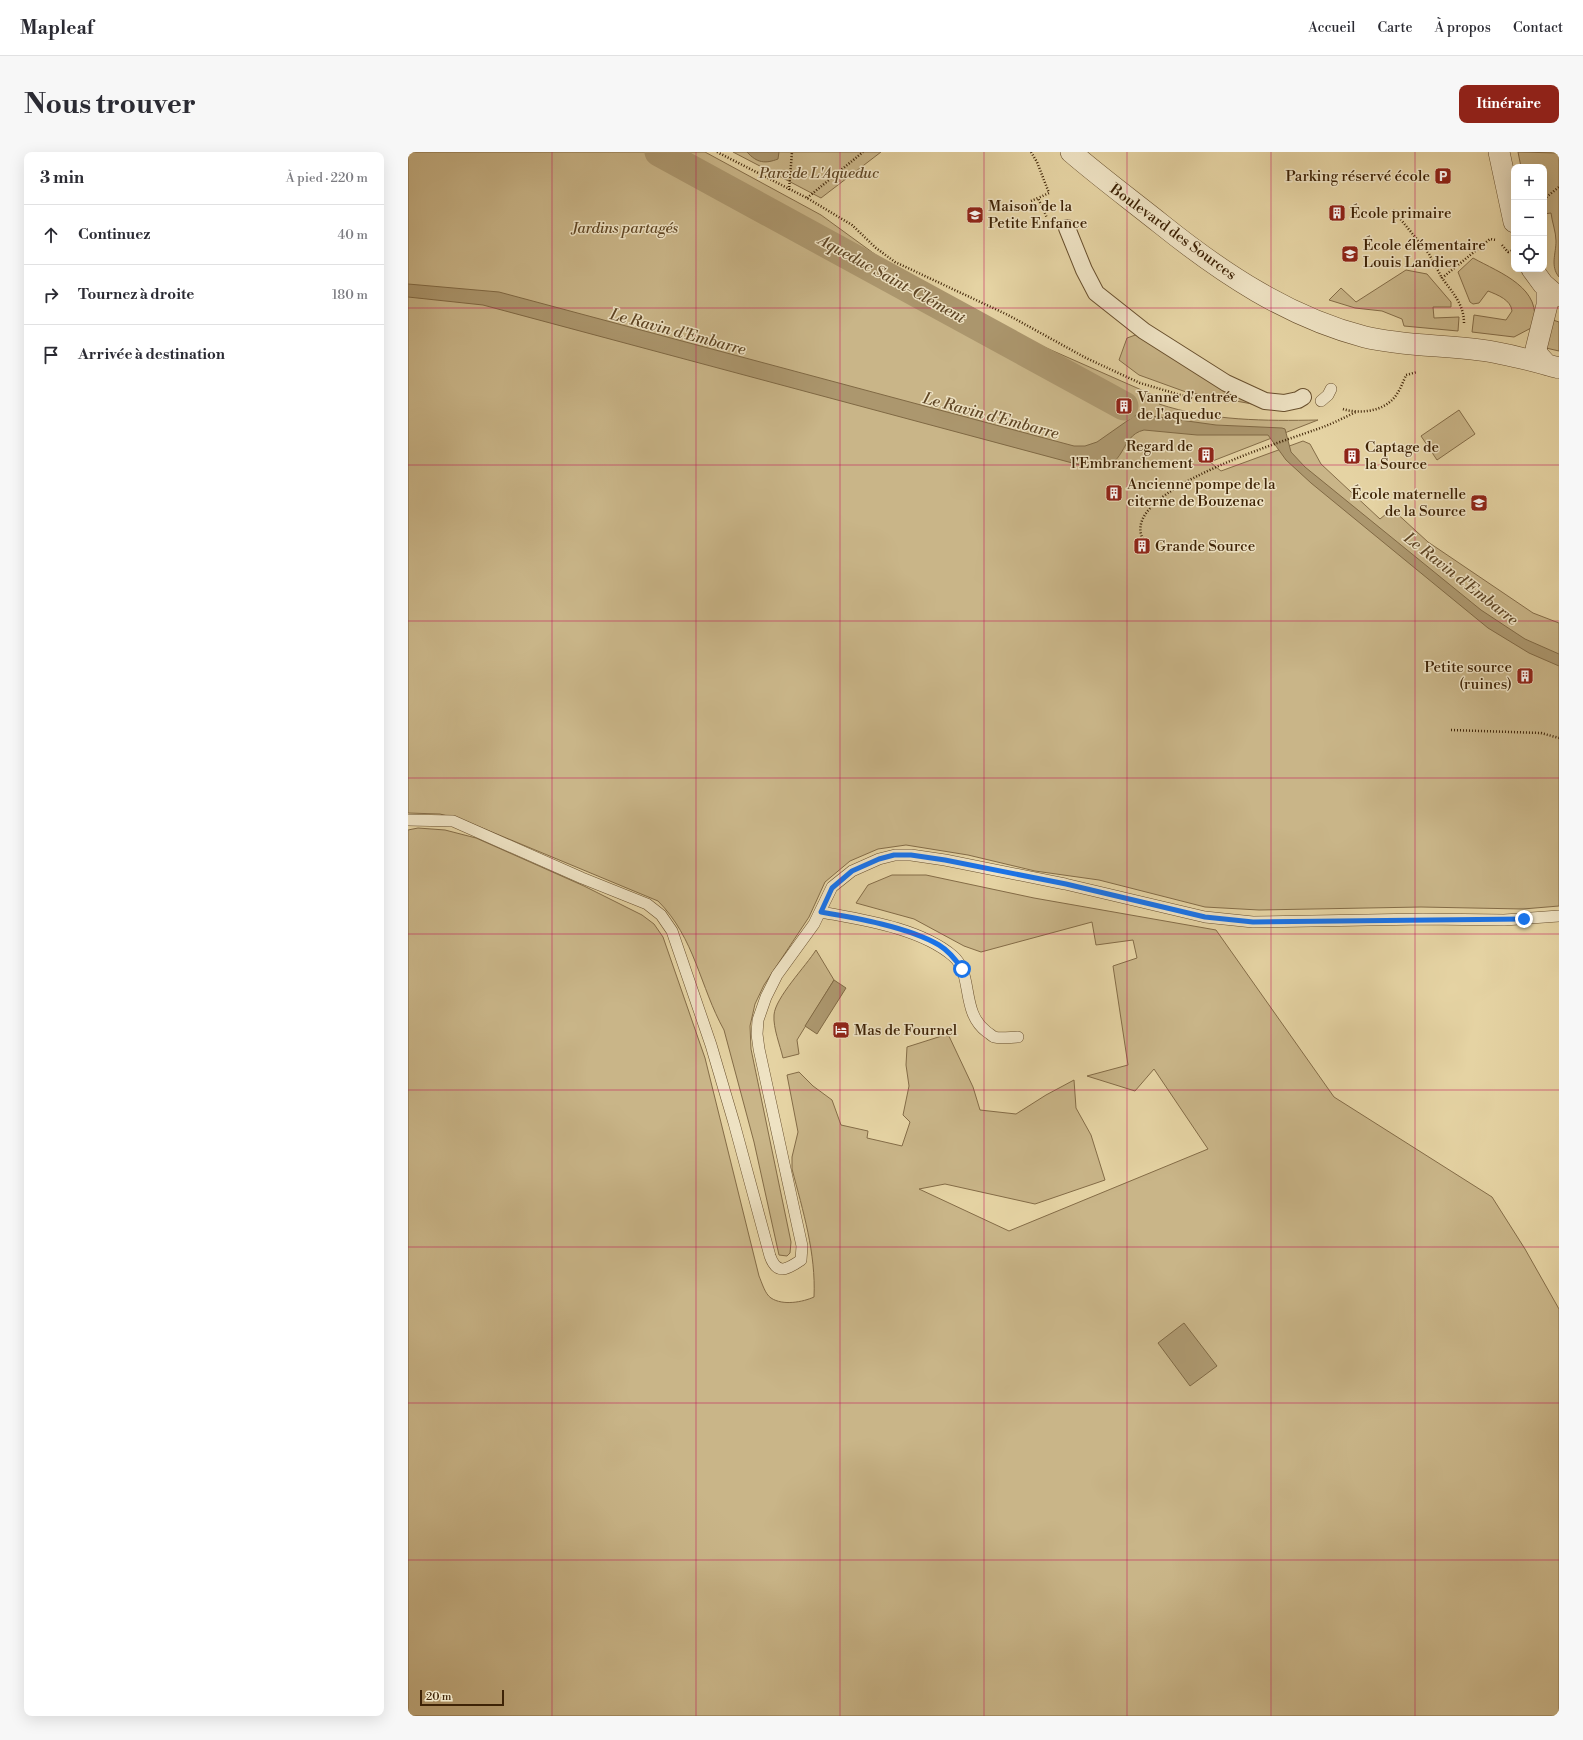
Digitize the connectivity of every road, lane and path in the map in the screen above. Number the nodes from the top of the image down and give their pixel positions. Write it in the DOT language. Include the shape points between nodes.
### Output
graph roads {
  1 [pos="717,152"];
  2 [pos="792,152"];
  3 [pos="863,152"];
  4 [pos="1031,152"];
  5 [pos="1071,152"];
  6 [pos="1499,152"];
  7 [pos="1559,187"];
  8 [pos="789,190"];
  9 [pos="1547,197"];
  10 [pos="807,198"];
  11 [pos="1038,198"];
  12 [pos="1511,208"];
  13 [pos="1393,210"];
  14 [pos="1067,228"];
  15 [pos="1511,251"];
  16 [pos="1535,272"];
  17 [pos="1442,278"];
  18 [pos="1553,293"];
  19 [pos="1455,295"];
  20 [pos="1008,315"];
  21 [pos="1539,333"];
  22 [pos="1508,355"];
  23 [pos="1553,366"];
  24 [pos="1331,389"];
  25 [pos="1303,397"];
  26 [pos="1321,401"];
  27 [pos="1357,412"];
  28 [pos="1143,539"];
  29 [pos="1452,730"];
  30 [pos="1559,738"];
  31 [pos="408,820"];
  32 [pos="821,912"];
  33 [pos="1559,916"];
  34 [pos="1018,1036"];
  1 -- 8 [label="path"];
  2 -- 8 [label="path"];
  3 -- 10 [label="path"];
  4 -- 11 [label="path" via="1049,193"];
  5 -- 22 [label="street, Boulevard des Sources" via="1105,182 1198,254 1260,294 1287,308 1343,330 1381,340"];
  6 -- 12 [label="street"];
  7 -- 9 [label="path"];
  8 -- 10 [label="path"];
  10 -- 20 [label="path" via="852,225 895,262"];
  13 -- 17 [label="path" via="1430,254"];
  14 -- 25 [label="street" via="1096,293 1144,331 1226,383 1265,400 1284,403"];
  15 -- 17 [label="path" via="1508,252 1498,240 1490,239"];
  16 -- 18 [label="street"];
  17 -- 19 [label="path"];
  18 -- 21 [label="street"];
  21 -- 22 [label="street" via="1524,349"];
  21 -- 23 [label="street" via="1536,351"];
  22 -- 23 [label="street, Boulevard des Sources"];
  24 -- 26 [label="lane"];
  27 -- 28 [label="path" via="1322,428 1280,441 1215,467 1172,489 1144,517 1140,530"];
  29 -- 30 [label="path" via="1541,733"];
  31 -- 32 [label="lane" via="453,821 647,904 660,915 672,931 711,1044 770,1256 773,1264 780,1269 789,1269 801,1260 802,1246 759,1049 758,1020 777,975"];
  32 -- 33 [label="lane" via="832,888 852,871 879,859 894,855 911,855 1066,884 1205,917 1246,921 1504,920"];
  32 -- 34 [label="lane" via="857,918 915,934 939,945 955,958 962,969 970,1008 978,1025 994,1037"];
}
